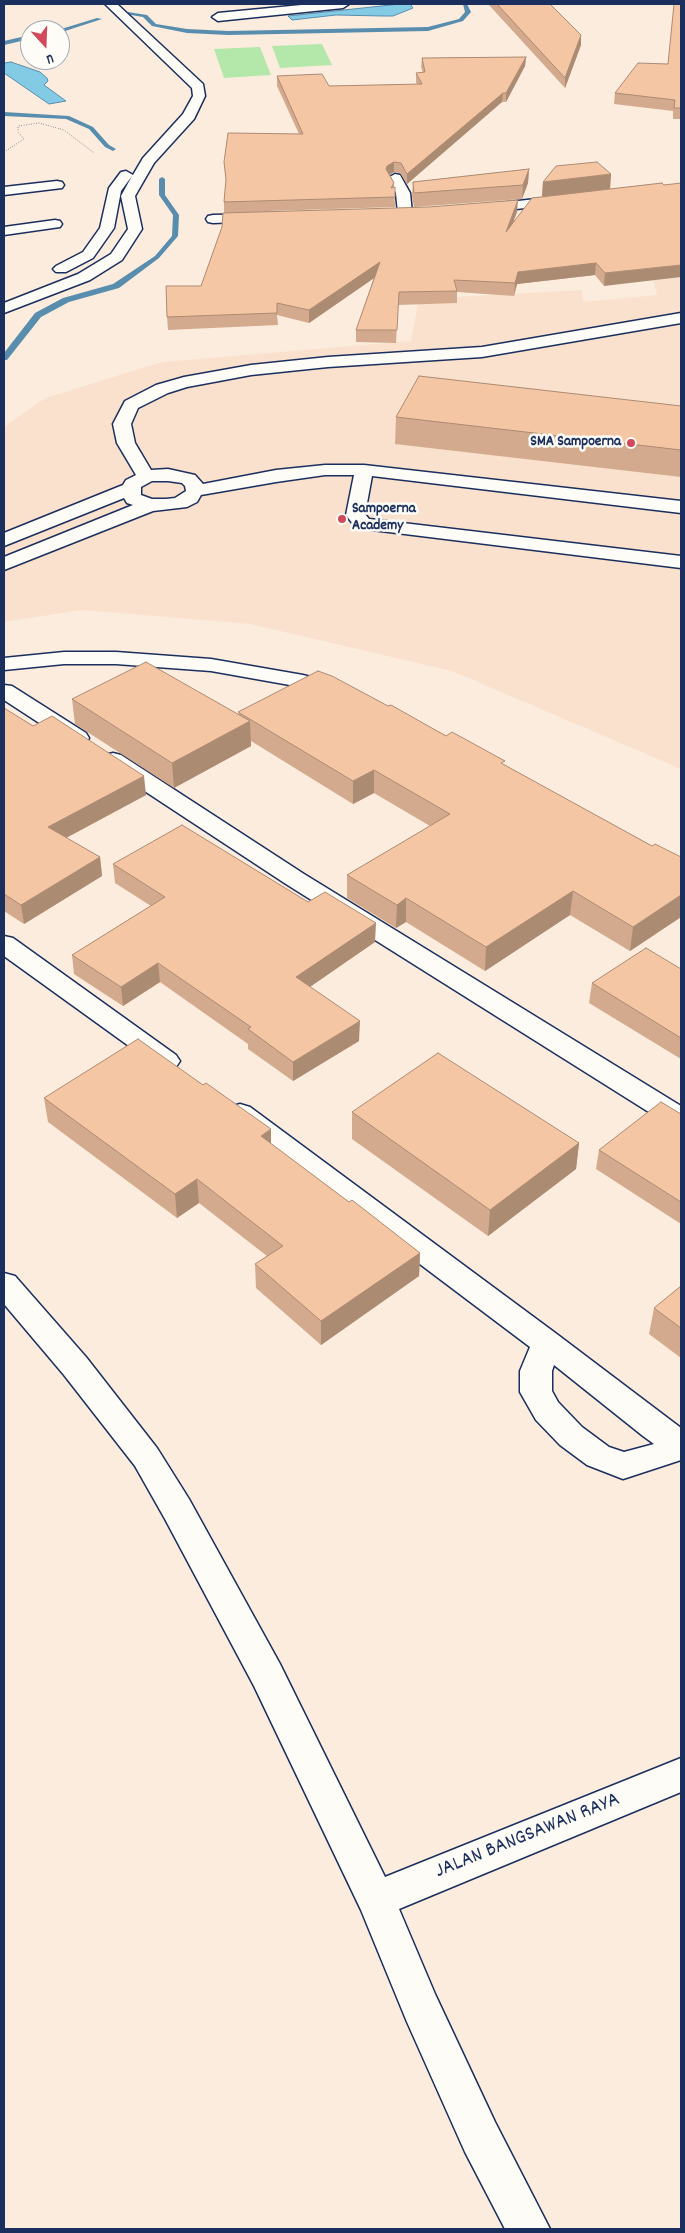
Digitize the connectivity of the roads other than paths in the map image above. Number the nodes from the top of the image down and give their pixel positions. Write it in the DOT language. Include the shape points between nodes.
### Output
graph roads {
  1 [pos="343,4"];
  2 [pos="112,6"];
  3 [pos="295,6"];
  4 [pos="218,17"];
  5 [pos="134,44"];
  6 [pos="146,57"];
  7 [pos="172,115"];
  8 [pos="395,178"];
  9 [pos="57,185"];
  10 [pos="4,191"];
  11 [pos="578,198"];
  12 [pos="471,210"];
  13 [pos="421,213"];
  14 [pos="278,218"];
  15 [pos="213,219"];
  16 [pos="55,224"];
  17 [pos="4,231"];
  18 [pos="48,276"];
  19 [pos="4,308"];
  20 [pos="679,321"];
  21 [pos="364,470"];
  22 [pos="146,477"];
  23 [pos="130,489"];
  24 [pos="195,491"];
  25 [pos="150,505"];
  26 [pos="681,507"];
  27 [pos="4,540"];
  28 [pos="681,562"];
  29 [pos="4,564"];
  30 [pos="4,664"];
  31 [pos="4,691"];
  32 [pos="350,694"];
  33 [pos="4,944"];
  34 [pos="188,1076"];
  35 [pos="218,1098"];
  36 [pos="681,1119"];
  37 [pos="4,1284"];
  38 [pos="547,1343"];
  39 [pos="681,1446"];
  40 [pos="681,1774"];
  41 [pos="376,1900"];
  42 [pos="528,2229"];
  1 -- 3 [label="street"];
  2 -- 19 [label="street" via="198,87 198,96 188,116 148,161 128,196 135,229 117,257 84,277"];
  3 -- 4 [label="street"];
  5 -- 6 [label="street"];
  7 -- 18 [label="street" via="114,191 107,228 88,256"];
  8 -- 13 [label="street" via="403,193 400,213"];
  9 -- 10 [label="street"];
  11 -- 12 [label="street"];
  14 -- 15 [label="street"];
  16 -- 17 [label="street"];
  20 -- 22 [label="street" via="466,354 328,362 251,370 184,382 131,405 122,424 126,443"];
  21 -- 24 [label="street" via="325,470 276,476"];
  21 -- 26 [label="street"];
  21 -- 28 [label="street" via="354,515 364,524"];
  22 -- 23 [label="street" via="132,484"];
  22 -- 24 [label="street" via="179,476 194,484"];
  23 -- 25 [label="street" via="134,499"];
  23 -- 27 [label="street"];
  24 -- 25 [label="street" via="180,503"];
  25 -- 29 [label="street"];
  30 -- 32 [label="street" via="64,658 116,658 211,665 303,681"];
  31 -- 36 [label="street" via="295,879"];
  33 -- 34 [label="street"];
  35 -- 38 [label="street"];
  37 -- 41 [label="street" via="75,1366 146,1456 266,1675"];
  38 -- 39 [label="street"];
  38 -- 39 [label="street" via="536,1371 536,1392 547,1411 571,1436 598,1456 622,1466"];
  40 -- 41 [label="street, JALAN BANGSAWAN RAYA"];
  41 -- 42 [label="street" via="480,2137"];
}
